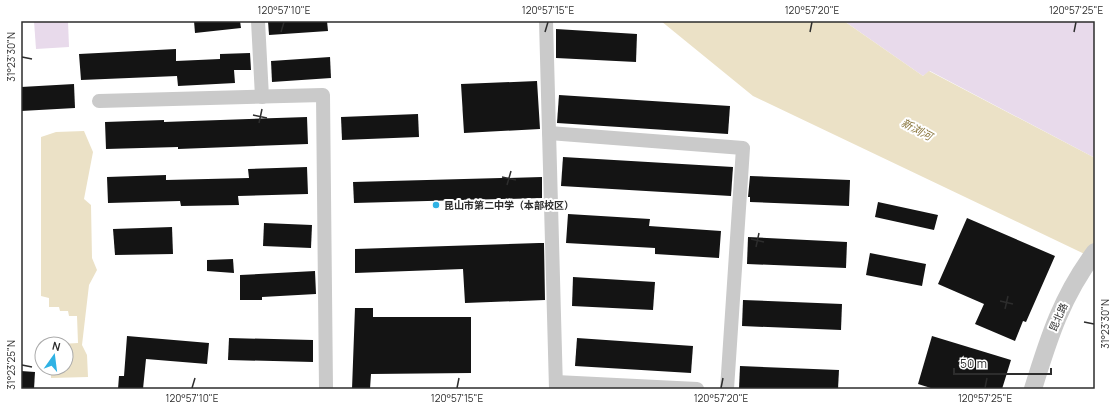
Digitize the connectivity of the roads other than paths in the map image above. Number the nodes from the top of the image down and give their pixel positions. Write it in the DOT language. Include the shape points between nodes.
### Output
graph roads {
  1 [pos="258,21"];
  2 [pos="546,21"];
  3 [pos="262,97"];
  4 [pos="99,101"];
  5 [pos="549,133"];
  6 [pos="1095,252"];
  7 [pos="556,386"];
  8 [pos="326,389"];
  9 [pos="697,389"];
  10 [pos="727,389"];
  11 [pos="1033,389"];
  1 -- 3 [label="street"];
  2 -- 5 [label="street"];
  3 -- 4 [label="street"];
  3 -- 8 [label="street" via="324,95"];
  5 -- 7 [label="street"];
  5 -- 10 [label="street" via="743,148"];
  6 -- 11 [label="street, 昆北路" via="1078,275 1052,328"];
  7 -- 9 [label="street"];
}
